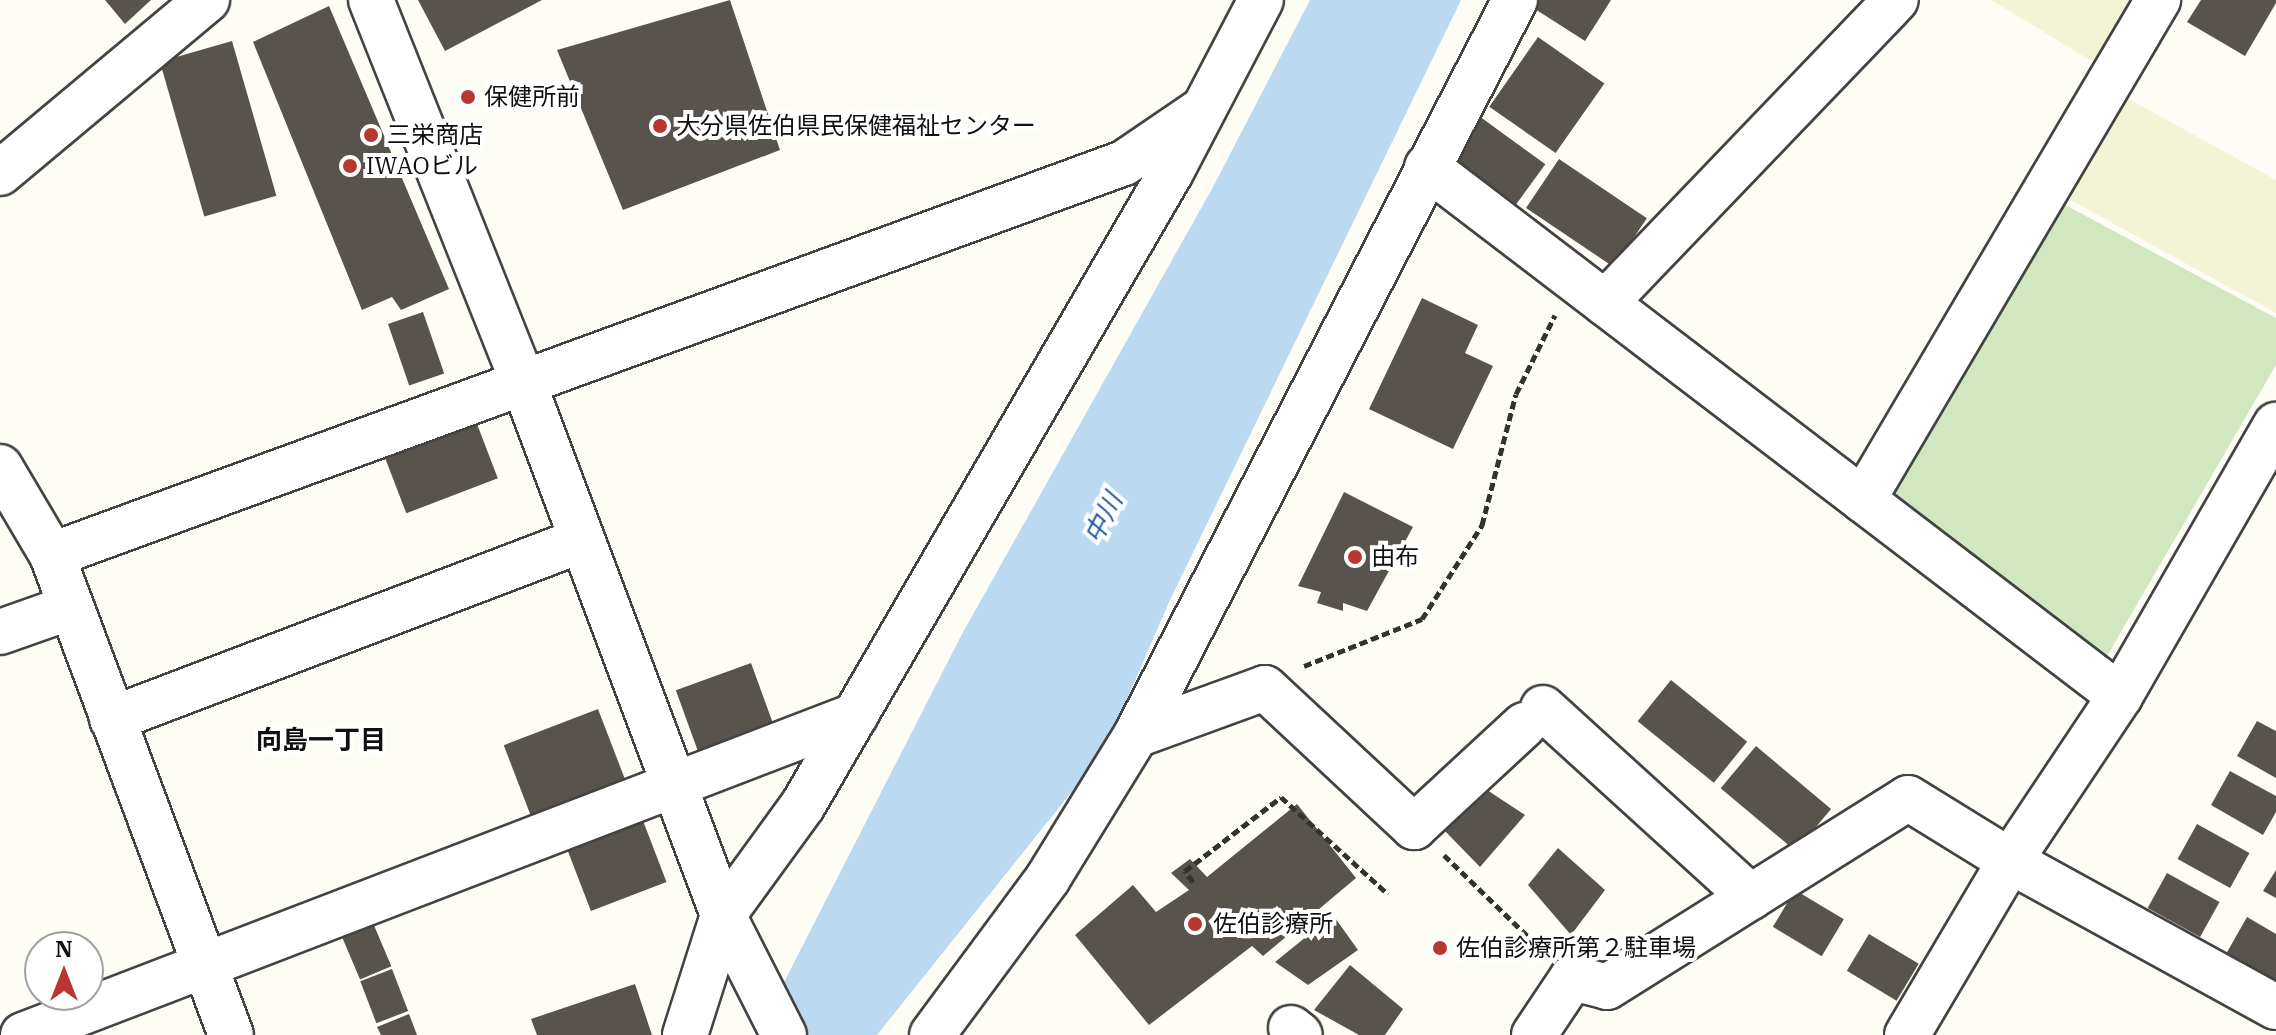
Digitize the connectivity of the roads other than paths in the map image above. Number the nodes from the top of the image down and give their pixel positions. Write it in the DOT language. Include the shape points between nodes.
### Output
graph roads {
  1 [pos="207,0"];
  2 [pos="371,0"];
  3 [pos="1261,0"];
  4 [pos="1515,0"];
  5 [pos="1896,0"];
  6 [pos="2158,0"];
  7 [pos="1202,110"];
  8 [pos="1427,167"];
  9 [pos="0,173"];
  10 [pos="1589,291"];
  11 [pos="522,379"];
  12 [pos="2276,425"];
  13 [pos="0,467"];
  14 [pos="1863,500"];
  15 [pos="582,540"];
  16 [pos="52,555"];
  17 [pos="71,607"];
  18 [pos="0,632"];
  19 [pos="2120,696"];
  20 [pos="856,715"];
  21 [pos="112,719"];
  22 [pos="1136,735"];
  23 [pos="672,781"];
  24 [pos="2010,861"];
  25 [pos="1751,897"];
  26 [pos="723,915"];
  27 [pos="204,969"];
  28 [pos="2276,1007"];
  29 [pos="23,1035"];
  30 [pos="231,1035"];
  31 [pos="685,1035"];
  32 [pos="784,1035"];
  33 [pos="932,1035"];
  34 [pos="1534,1035"];
  35 [pos="1907,1035"];
  1 -- 9 [label="street"];
  2 -- 11 [label="street"];
  3 -- 7 [label="street"];
  4 -- 8 [label="street"];
  5 -- 10 [label="street"];
  6 -- 14 [label="street"];
  7 -- 11 [label="street" via="1124,163"];
  7 -- 20 [label="street"];
  8 -- 10 [label="street"];
  8 -- 22 [label="street"];
  10 -- 14 [label="street"];
  11 -- 15 [label="street"];
  11 -- 16 [label="street"];
  12 -- 19 [label="street"];
  13 -- 16 [label="street"];
  14 -- 19 [label="street"];
  15 -- 21 [label="street"];
  15 -- 23 [label="street"];
  16 -- 17 [label="street"];
  17 -- 18 [label="street"];
  17 -- 21 [label="street"];
  19 -- 24 [label="street"];
  20 -- 23 [label="street"];
  20 -- 26 [label="street" via="803,805"];
  21 -- 27 [label="street"];
  22 -- 25 [label="street" via="1265,688 1414,827 1533,717"];
  22 -- 33 [label="street" via="1048,878"];
  23 -- 26 [label="street"];
  23 -- 27 [label="street"];
  24 -- 25 [label="street" via="1908,798"];
  24 -- 28 [label="street"];
  24 -- 35 [label="street"];
  25 -- 34 [label="street" via="1607,987 1572,978"];
  26 -- 31 [label="street"];
  26 -- 32 [label="street"];
  27 -- 29 [label="street"];
  27 -- 30 [label="street"];
}
